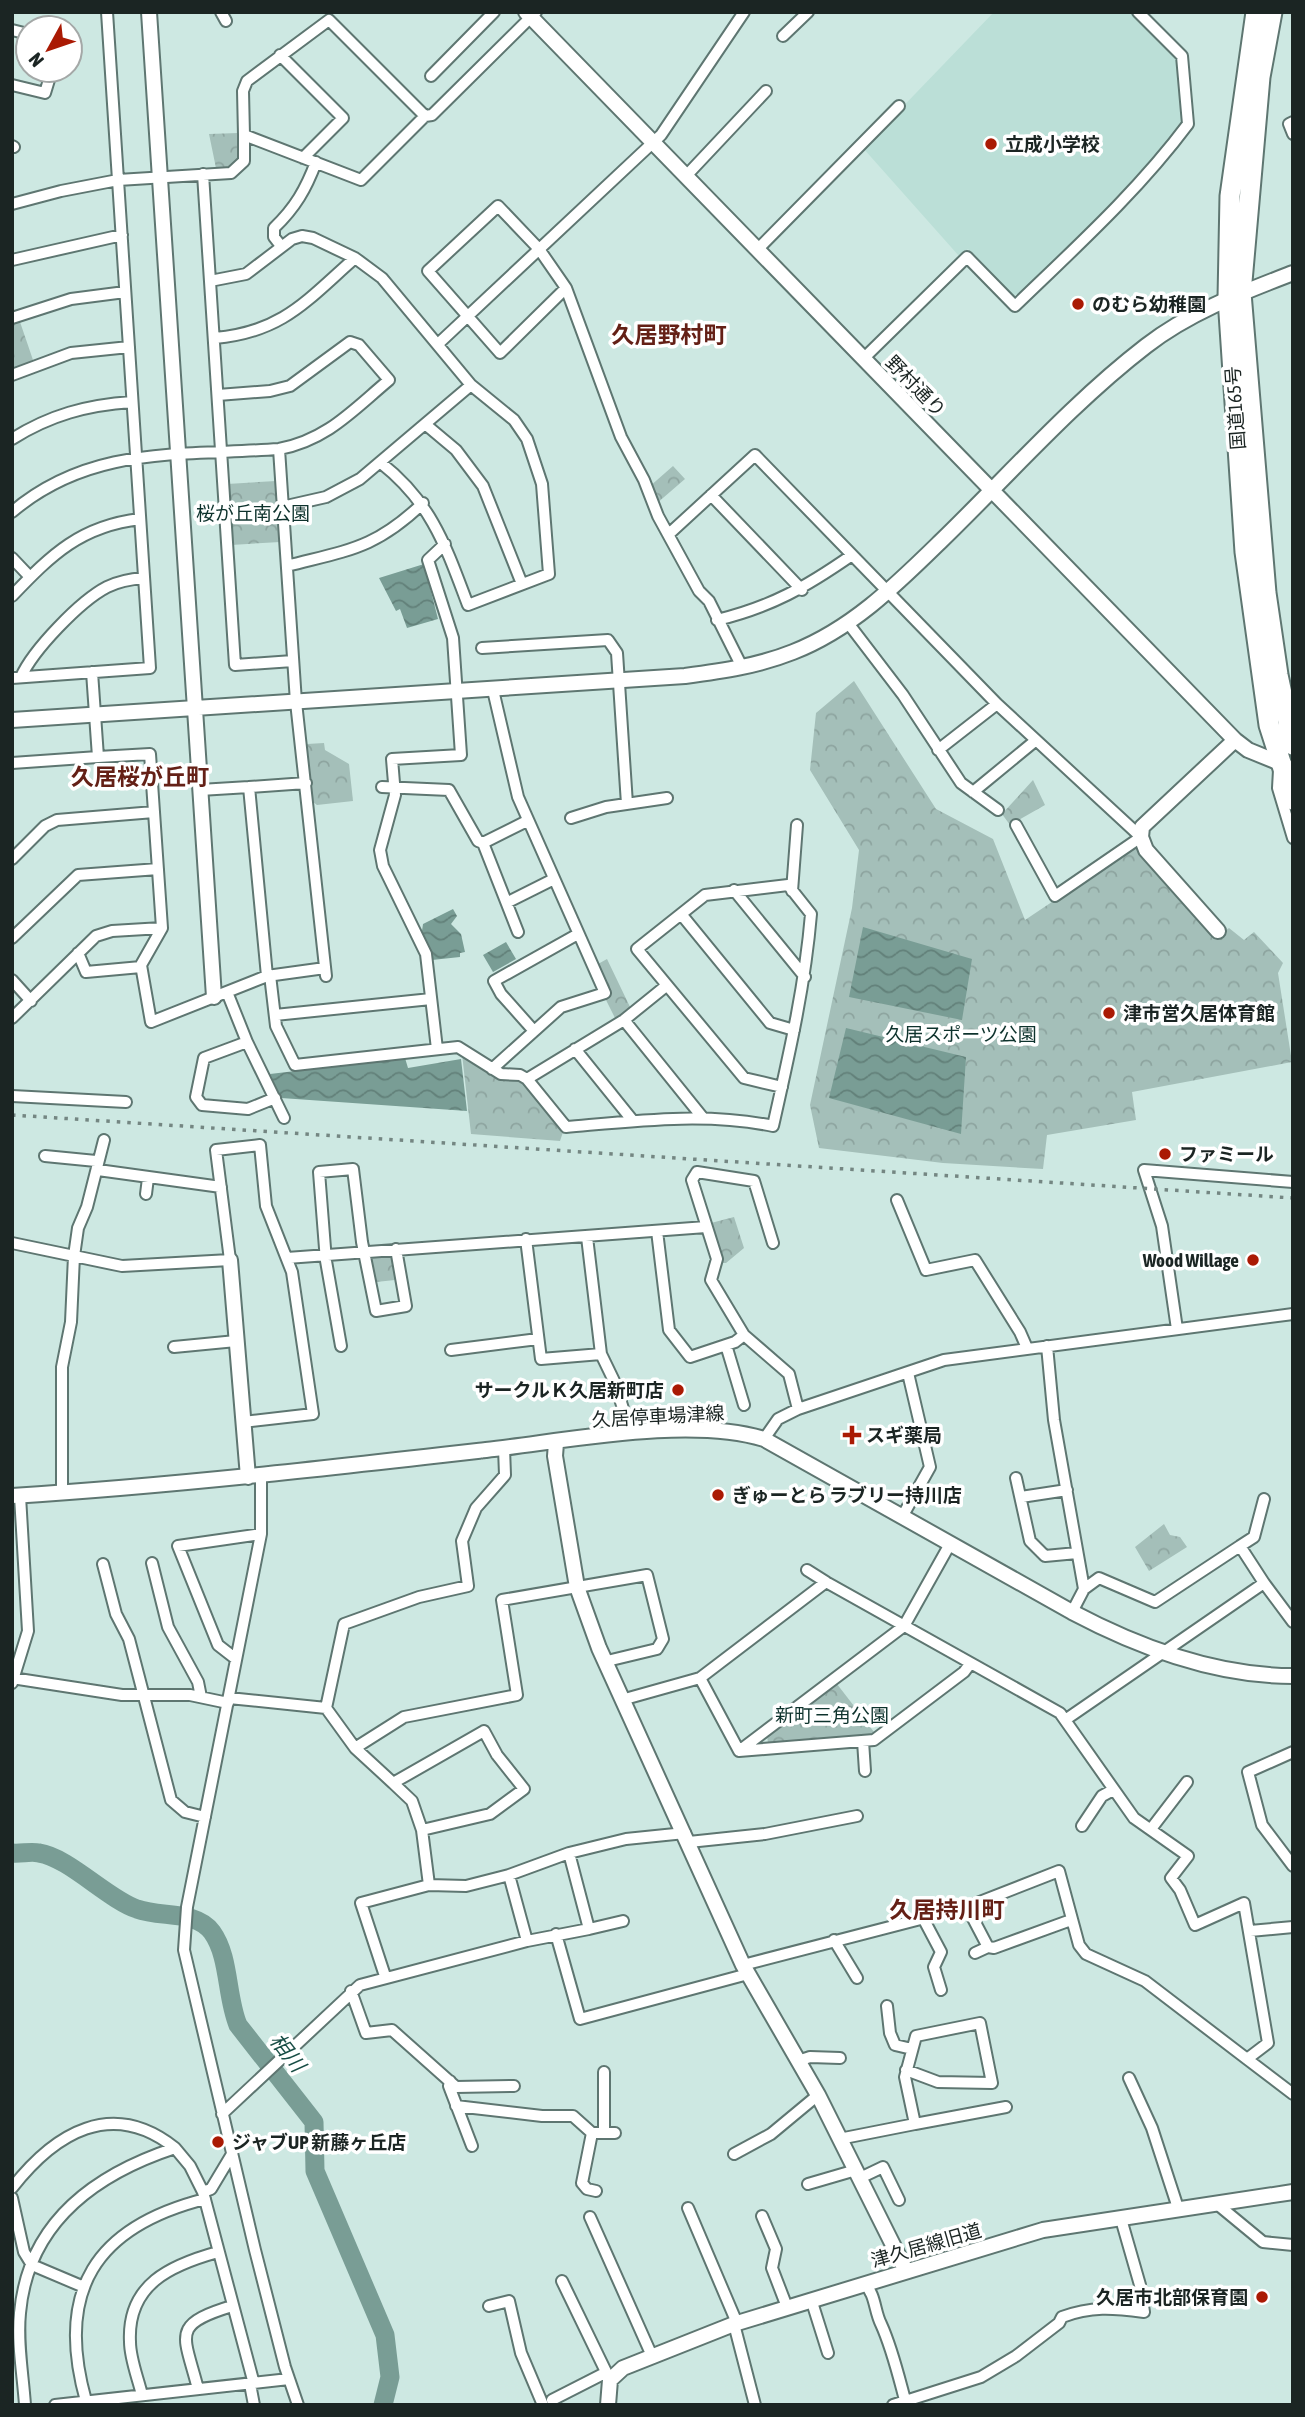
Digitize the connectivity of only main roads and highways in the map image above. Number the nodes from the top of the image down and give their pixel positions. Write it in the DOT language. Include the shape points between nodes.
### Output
graph roads {
  1 [pos="1256,12"];
  2 [pos="1272,12"];
  3 [pos="1235,296"];
  4 [pos="1293,745"];
  5 [pos="1287,766"];
  6 [pos="1293,800"];
  1 -- 3 [label="highway, 国道165号" via="1230,196"];
  2 -- 3 [label="highway, 国道165号" via="1260,77"];
  3 -- 4 [label="highway, 国道165号" via="1266,593"];
  3 -- 5 [label="highway, 国道165号" via="1245,552 1269,725"];
  5 -- 6 [label="highway, 国道165号"];
}
